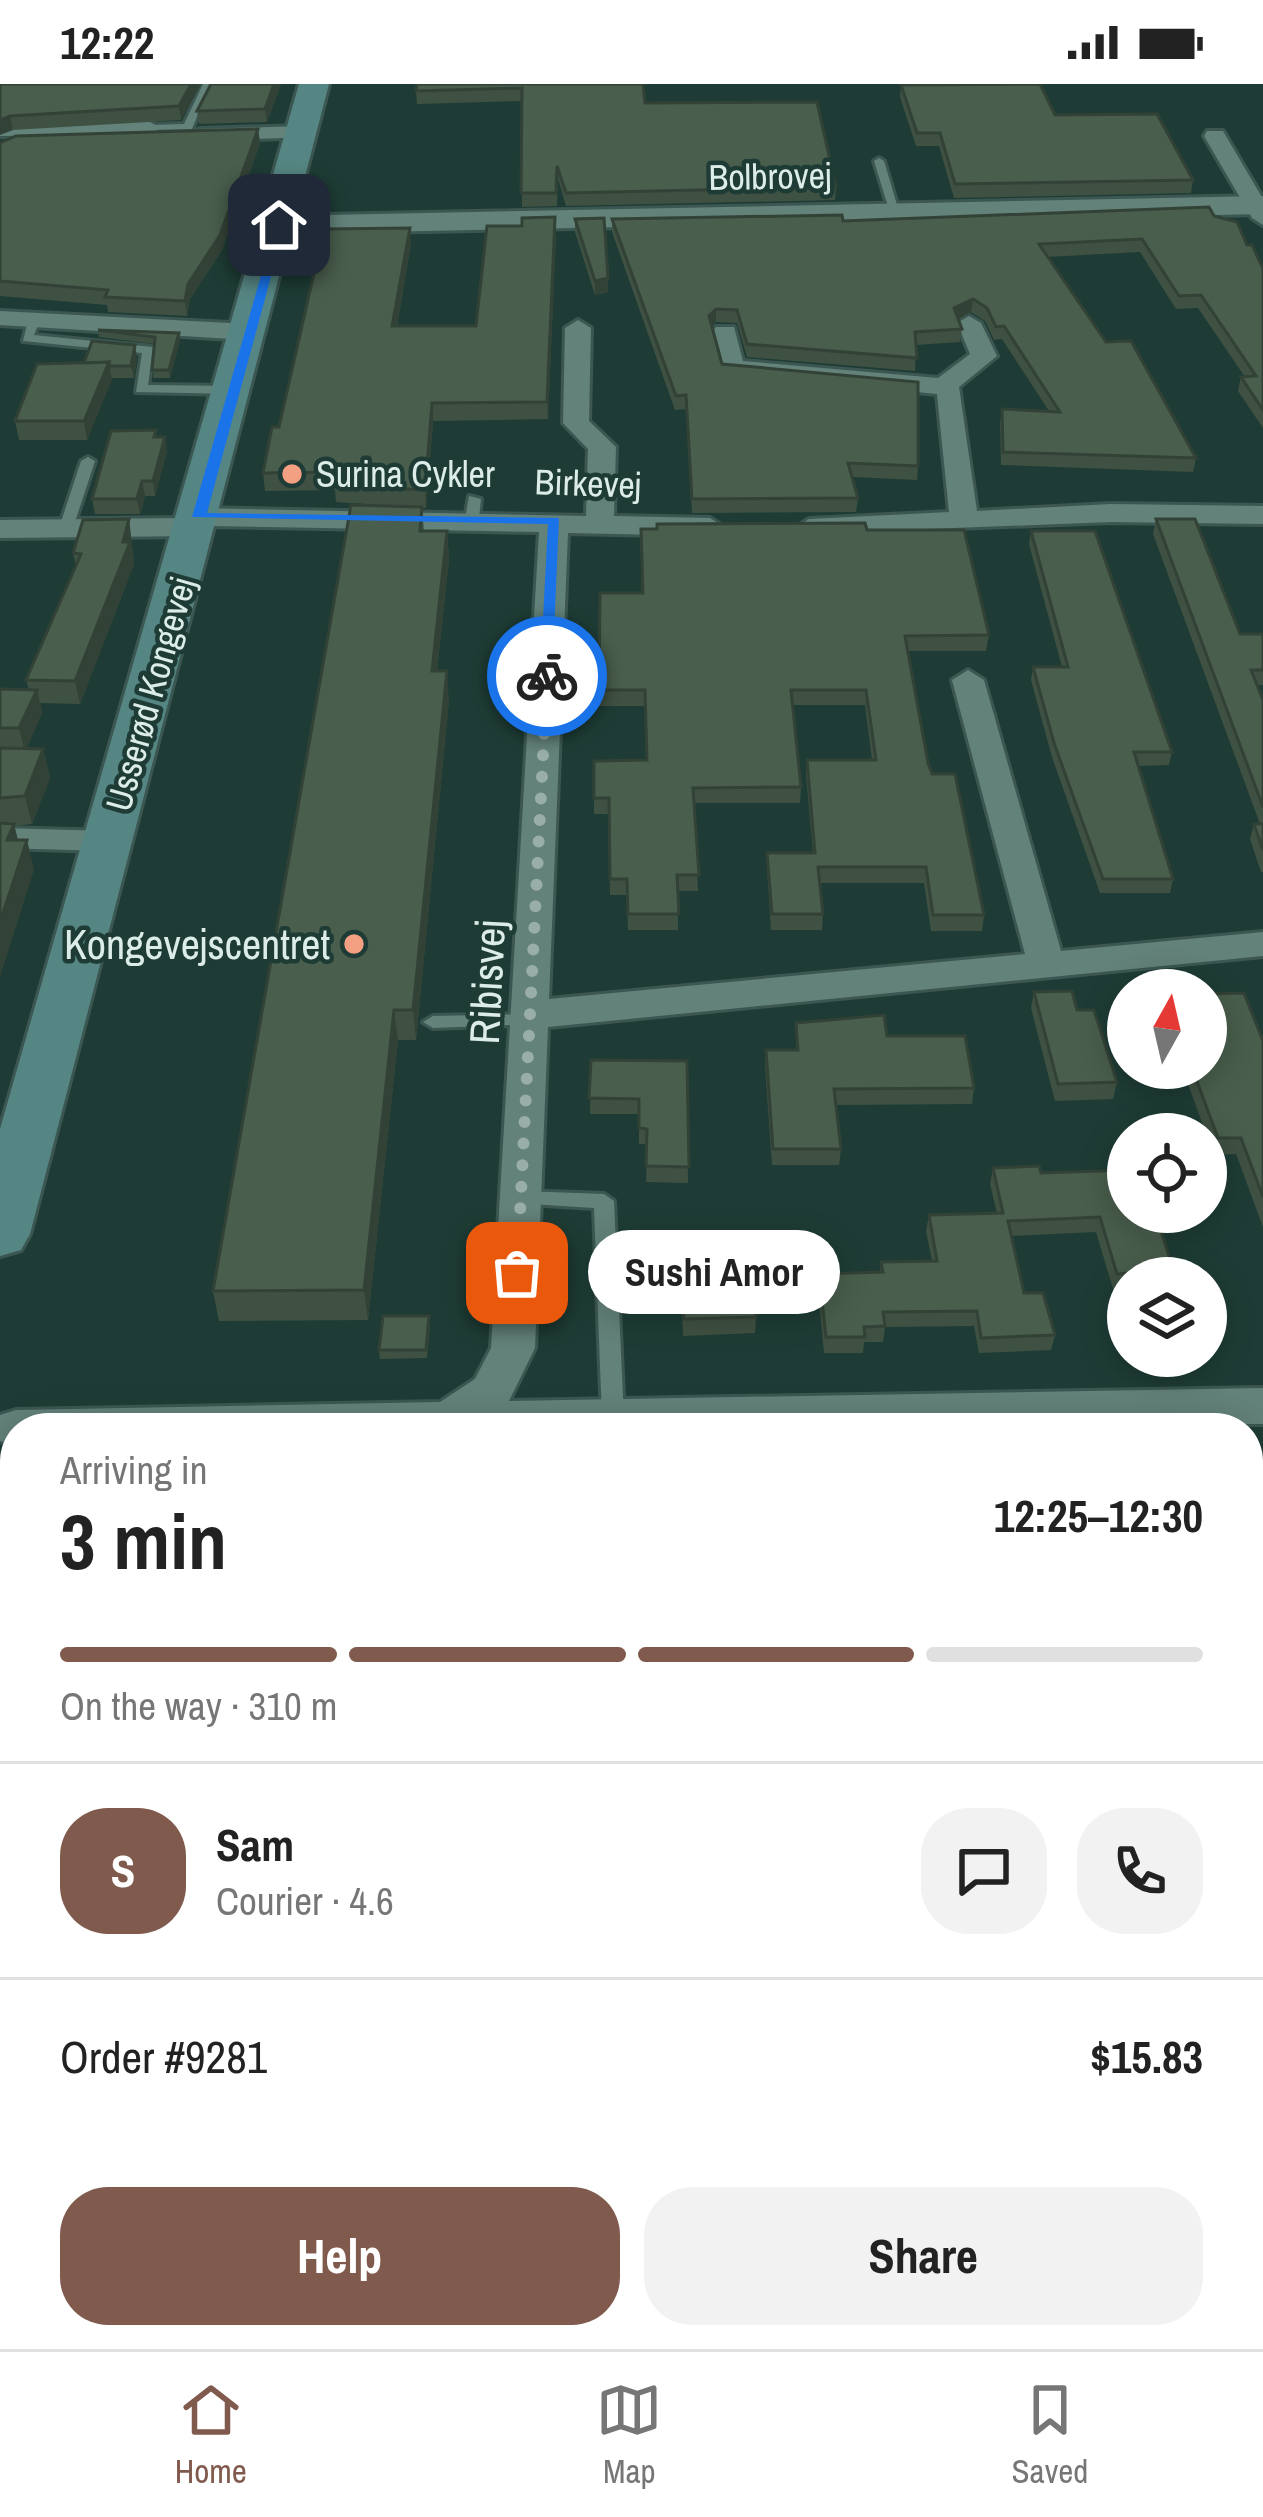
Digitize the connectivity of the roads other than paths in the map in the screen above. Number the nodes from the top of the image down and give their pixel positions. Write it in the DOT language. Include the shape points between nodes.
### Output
graph roads {
  1 [pos="210,84"];
  2 [pos="314,84"];
  3 [pos="150,128"];
  4 [pos="0,130"];
  5 [pos="301,132"];
  6 [pos="1215,136"];
  7 [pos="0,148"];
  8 [pos="879,161"];
  9 [pos="1261,209"];
  10 [pos="896,212"];
  11 [pos="279,225"];
  12 [pos="0,319"];
  13 [pos="969,323"];
  14 [pos="578,328"];
  15 [pos="249,332"];
  16 [pos="725,332"];
  17 [pos="155,339"];
  18 [pos="944,386"];
  19 [pos="234,390"];
  20 [pos="88,461"];
  21 [pos="1263,515"];
  22 [pos="554,520"];
  23 [pos="198,522"];
  24 [pos="600,522"];
  25 [pos="964,522"];
  26 [pos="66,528"];
  27 [pos="731,528"];
  28 [pos="773,528"];
  29 [pos="0,529"];
  30 [pos="968,680"];
  31 [pos="0,838"];
  32 [pos="108,842"];
  33 [pos="1263,944"];
  34 [pos="1046,963"];
  35 [pos="530,1020"];
  36 [pos="433,1022"];
  37 [pos="521,1198"];
  38 [pos="0,1234"];
  39 [pos="1263,1406"];
  40 [pos="462,1413"];
  41 [pos="613,1413"];
  42 [pos="1176,1413"];
  1 -- 3 [label="lane" via="188,127"];
  2 -- 5 [label="main road, Usserød Kongevej"];
  3 -- 4 [label="street"];
  5 -- 7 [label="street" via="13,140"];
  5 -- 11 [label="main road, Usserød Kongevej"];
  6 -- 9 [label="street"];
  8 -- 10 [label="lane"];
  9 -- 10 [label="street, Bolbrovej"];
  10 -- 11 [label="street, Bolbrovej"];
  11 -- 15 [label="main road, Usserød Kongevej"];
  12 -- 17 [label="street"];
  13 -- 18 [label="street" via="984,356"];
  14 -- 24 [label="street" via="576,423 602,447"];
  15 -- 17 [label="street"];
  15 -- 19 [label="main road, Usserød Kongevej"];
  16 -- 18 [label="street" via="731,368"];
  17 -- 19 [label="lane" via="141,389"];
  18 -- 25 [label="street"];
  19 -- 23 [label="main road, Usserød Kongevej"];
  20 -- 26 [label="lane"];
  21 -- 25 [label="street"];
  22 -- 23 [label="street, Birkevej" via="473,509"];
  22 -- 24 [label="street, Birkevej"];
  22 -- 35 [label="street, Ribisvej"];
  23 -- 26 [label="street, Birkevej"];
  23 -- 32 [label="main road, Usserød Kongevej"];
  24 -- 27 [label="street, Birkevej"];
  25 -- 28 [label="street"];
  26 -- 29 [label="street, Birkevej"];
  30 -- 34 [label="street"];
  31 -- 32 [label="street"];
  32 -- 38 [label="main road, Usserød Kongevej"];
  33 -- 34 [label="street"];
  34 -- 35 [label="street" via="555,1010"];
  35 -- 36 [label="lane"];
  35 -- 37 [label="street, Ribisvej"];
  37 -- 40 [label="street, Ribisvej" via="505,1378"];
  37 -- 41 [label="lane" via="604,1201"];
  39 -- 42 [label="street"];
}
